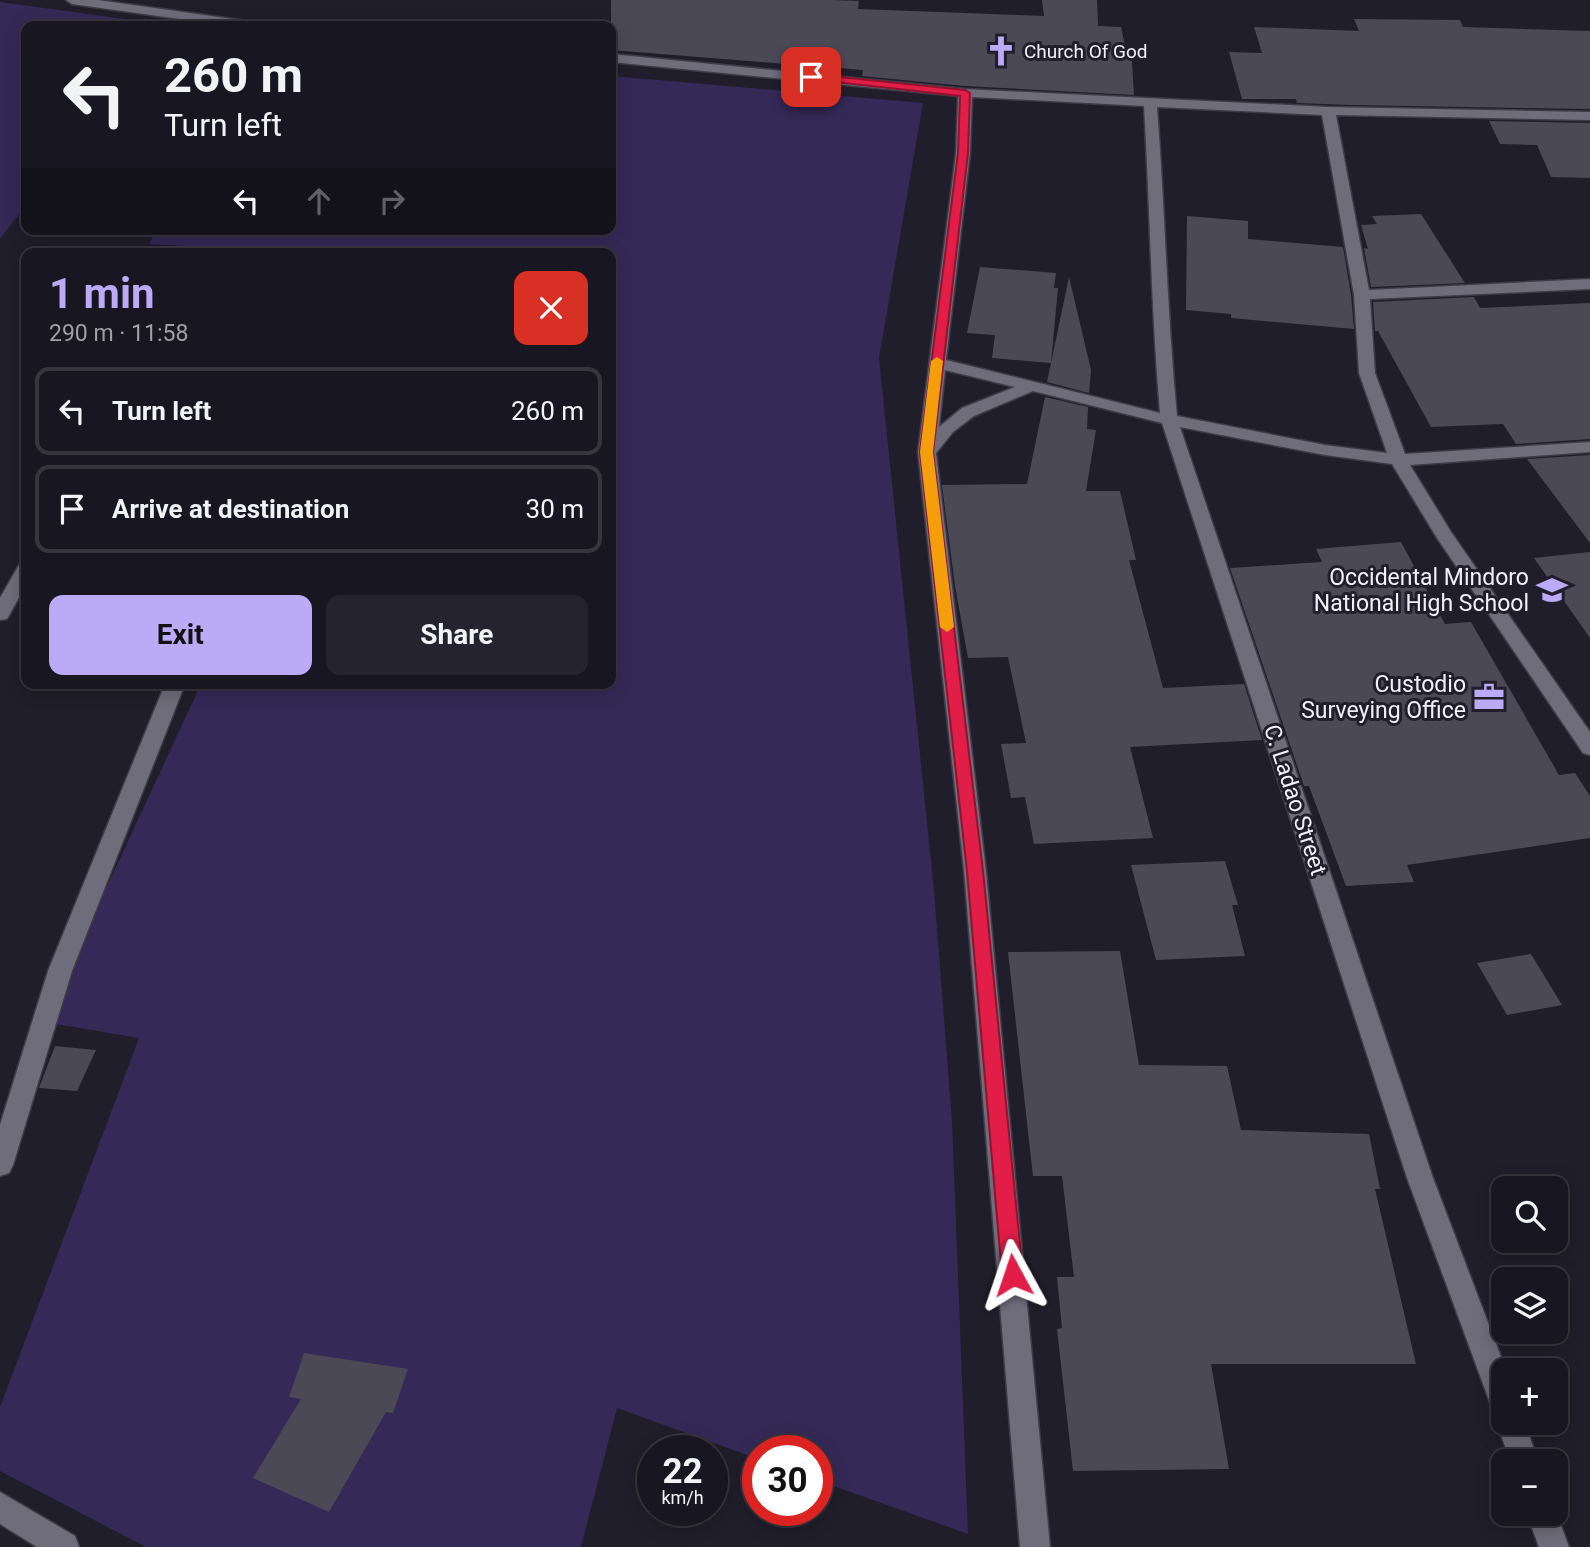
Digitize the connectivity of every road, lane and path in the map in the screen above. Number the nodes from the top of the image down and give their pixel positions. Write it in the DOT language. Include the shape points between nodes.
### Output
graph roads {
  1 [pos="72,0"];
  2 [pos="219,21"];
  3 [pos="616,58"];
  4 [pos="965,93"];
  5 [pos="1150,102"];
  6 [pos="1328,111"];
  7 [pos="1590,116"];
  8 [pos="1590,284"];
  9 [pos="1362,295"];
  10 [pos="937,363"];
  11 [pos="1034,385"];
  12 [pos="1169,420"];
  13 [pos="1590,447"];
  14 [pos="927,452"];
  15 [pos="1398,460"];
  16 [pos="21,578"];
  17 [pos="0,614"];
  18 [pos="173,689"];
  19 [pos="1590,748"];
  20 [pos="0,1165"];
  21 [pos="1491,1368"];
  22 [pos="0,1507"];
  23 [pos="1546,1526"];
  24 [pos="64,1547"];
  25 [pos="1035,1547"];
  26 [pos="1554,1547"];
  1 -- 2 [label="street"];
  3 -- 4 [label="street"];
  4 -- 5 [label="street"];
  4 -- 10 [label="street" via="963,153"];
  5 -- 6 [label="street"];
  5 -- 12 [label="street, C. Ladao Street"];
  6 -- 7 [label="street"];
  6 -- 9 [label="street"];
  8 -- 9 [label="street"];
  9 -- 15 [label="street" via="1367,373"];
  10 -- 11 [label="street"];
  10 -- 14 [label="street"];
  11 -- 12 [label="street"];
  11 -- 14 [label="street" via="968,412"];
  12 -- 15 [label="street"];
  12 -- 21 [label="street, C. Ladao Street" via="1420,1178"];
  13 -- 15 [label="street"];
  14 -- 25 [label="street" via="976,885"];
  15 -- 19 [label="street" via="1443,534"];
  16 -- 17 [label="street"];
  18 -- 20 [label="street" via="60,971"];
  22 -- 24 [label="street"];
  23 -- 26 [label="street"];
}
